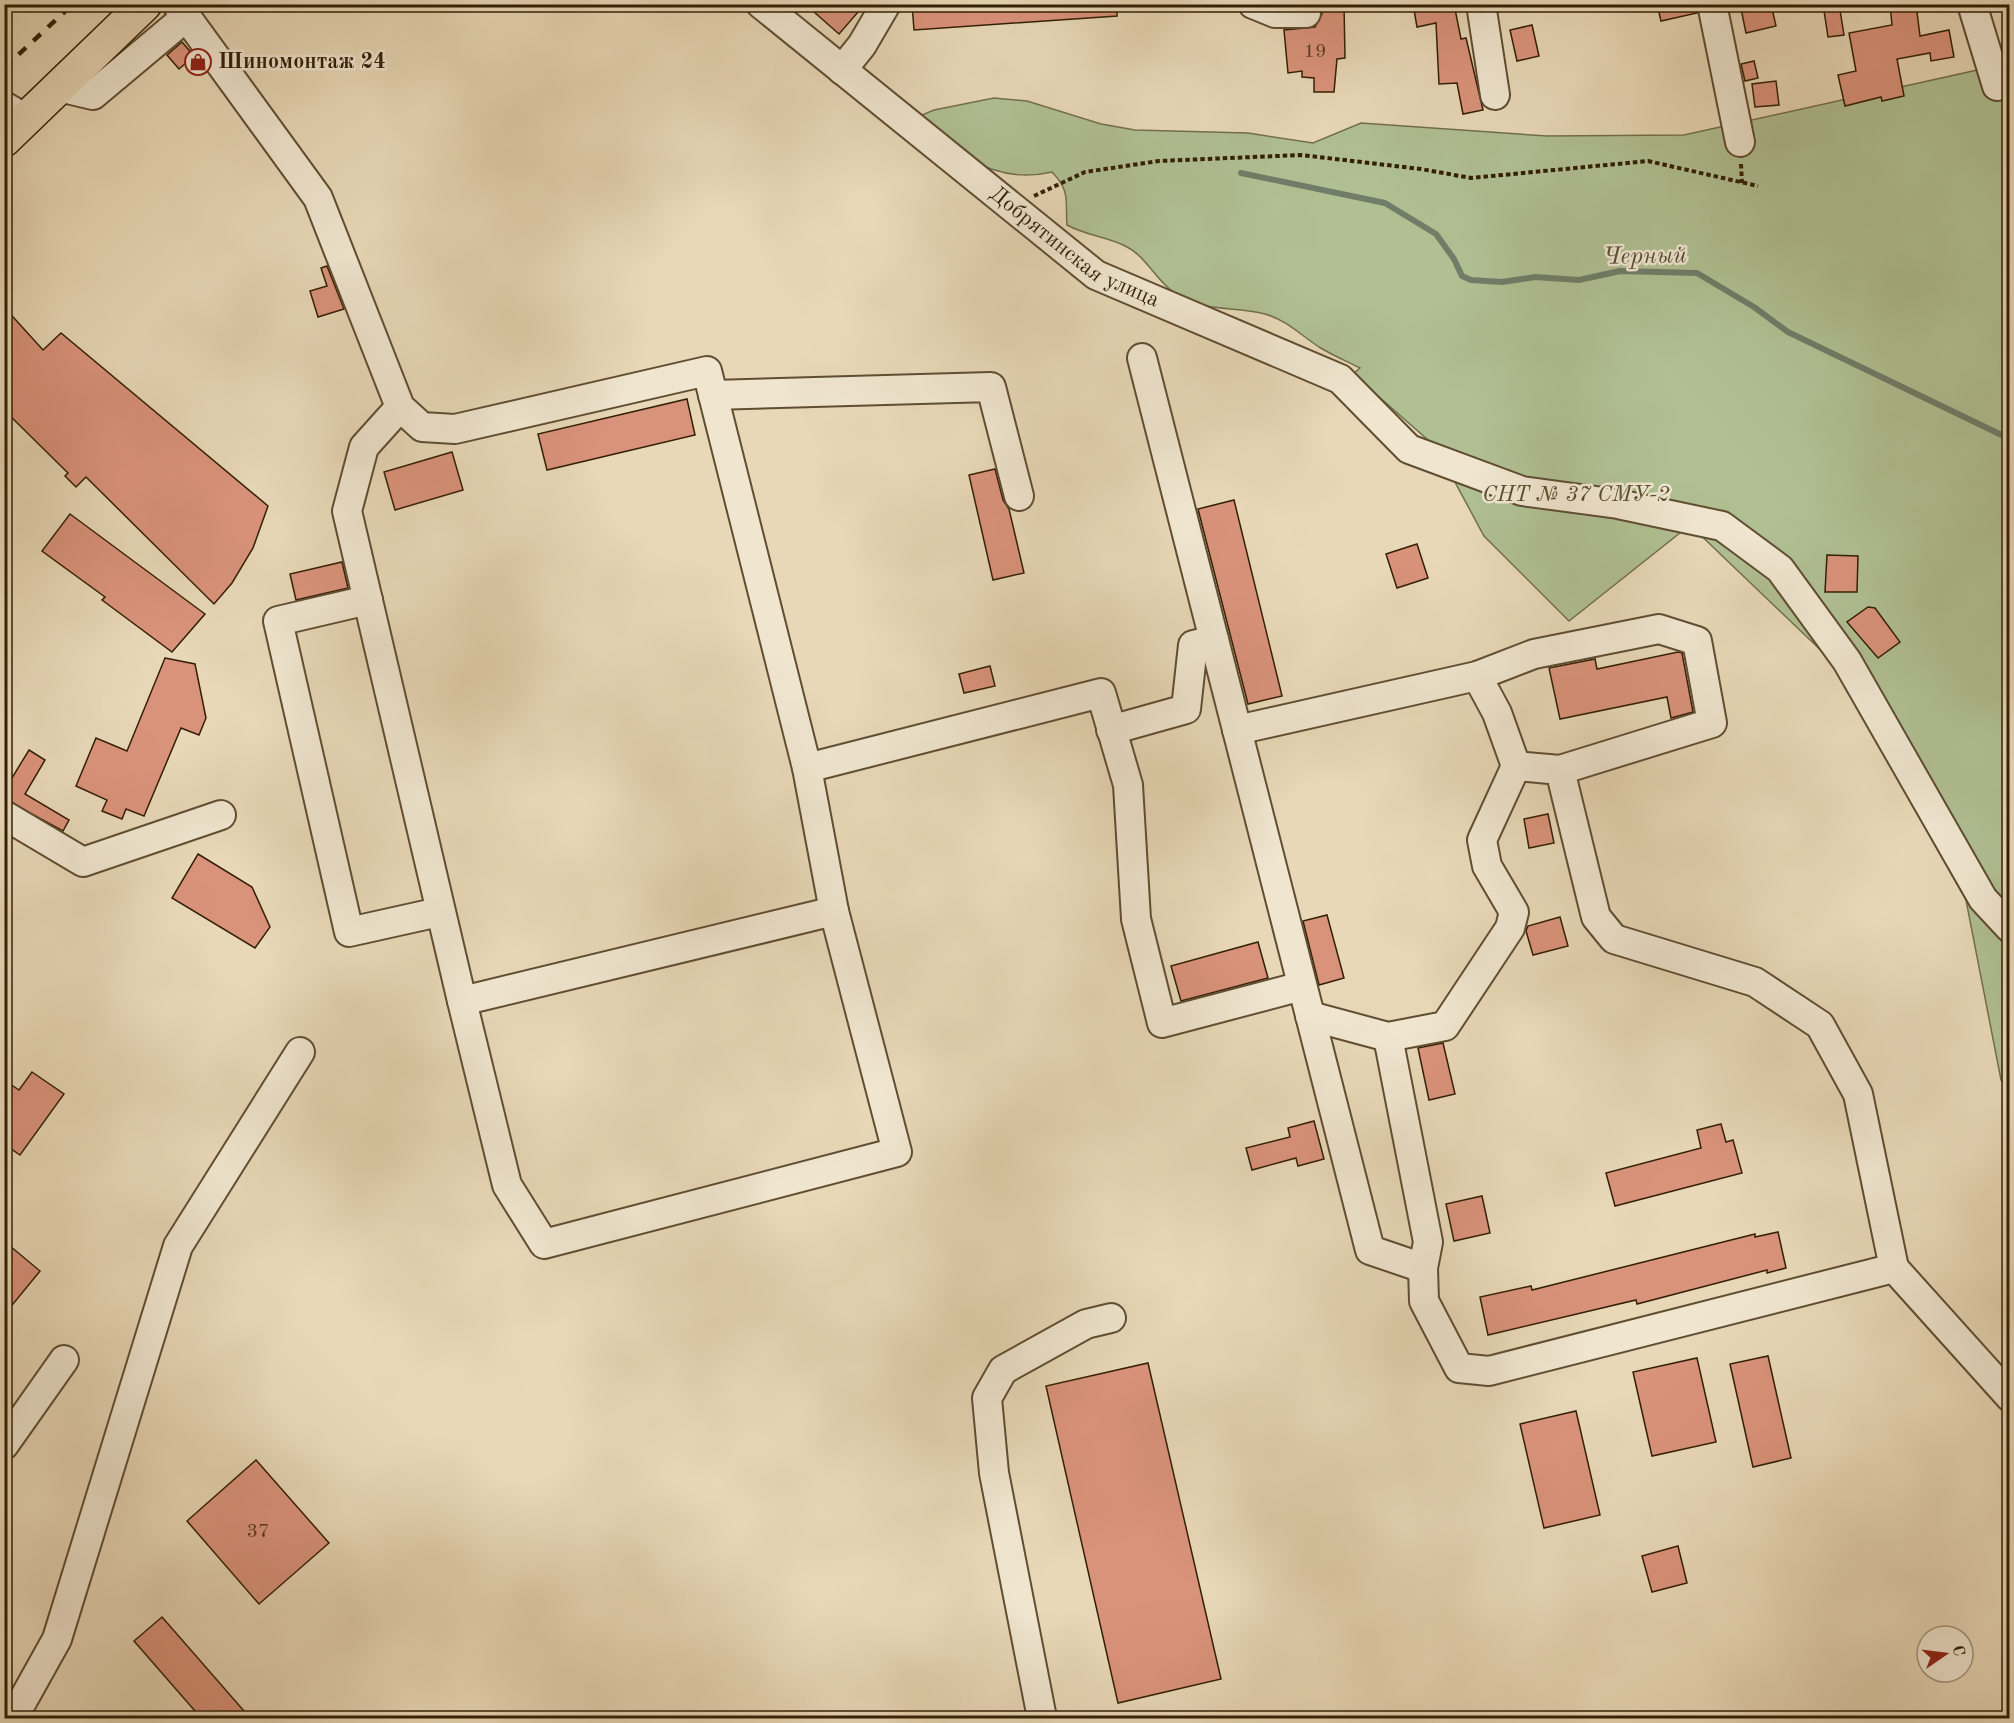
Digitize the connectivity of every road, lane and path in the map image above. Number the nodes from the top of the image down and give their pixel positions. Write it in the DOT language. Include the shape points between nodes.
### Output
graph roads {
  1 [pos="145,4"];
  2 [pos="761,4"];
  3 [pos="886,4"];
  4 [pos="1253,4"];
  5 [pos="1481,4"];
  6 [pos="1712,4"];
  7 [pos="1972,4"];
  8 [pos="181,11"];
  9 [pos="1306,13"];
  10 [pos="842,70"];
  11 [pos="1997,86"];
  12 [pos="59,87"];
  13 [pos="1496,95"];
  14 [pos="12,122"];
  15 [pos="1740,142"];
  16 [pos="1758,186"];
  17 [pos="1011,206"];
  18 [pos="1142,358"];
  19 [pos="713,395"];
  20 [pos="400,407"];
  21 [pos="1019,496"];
  22 [pos="368,600"];
  23 [pos="1214,640"];
  24 [pos="1477,676"];
  25 [pos="1112,730"];
  26 [pos="1237,730"];
  27 [pos="1516,766"];
  28 [pos="807,768"];
  29 [pos="1560,770"];
  30 [pos="4,815"];
  31 [pos="221,815"];
  32 [pos="834,911"];
  33 [pos="439,912"];
  34 [pos="2010,928"];
  35 [pos="1302,986"];
  36 [pos="462,1001"];
  37 [pos="1310,1016"];
  38 [pos="1388,1037"];
  39 [pos="300,1052"];
  40 [pos="1423,1268"];
  41 [pos="1894,1268"];
  42 [pos="1111,1317"];
  43 [pos="64,1360"];
  44 [pos="2010,1396"];
  45 [pos="4,1445"];
  46 [pos="13,1719"];
  47 [pos="1042,1719"];
  1 -- 12 [label="main road"];
  2 -- 10 [label="street, Добрятинская улица"];
  3 -- 10 [label="street"];
  4 -- 9 [label="street" via="1275,12"];
  5 -- 13 [label="street"];
  6 -- 15 [label="street"];
  7 -- 11 [label="street"];
  8 -- 12 [label="street" via="93,95"];
  8 -- 20 [label="street" via="318,198"];
  10 -- 17 [label="street, Добрятинская улица"];
  12 -- 14 [label="main road"];
  16 -- 17 [label="path" via="1648,161 1471,178 1301,155 1159,161 1085,172"];
  17 -- 34 [label="street, Добрятинская улица" via="1096,275 1340,379 1409,449 1522,491 1618,504 1722,526 1780,569 1847,661 1983,900"];
  18 -- 23 [label="street"];
  19 -- 20 [label="street" via="707,371 455,429 422,427"];
  19 -- 21 [label="street" via="991,387"];
  19 -- 28 [label="street"];
  20 -- 22 [label="street" via="364,447 347,512"];
  22 -- 33 [label="street"];
  22 -- 33 [label="street" via="278,621 349,932"];
  23 -- 25 [label="street" via="1193,645 1186,710"];
  23 -- 26 [label="street"];
  24 -- 26 [label="street"];
  24 -- 27 [label="street" via="1497,713"];
  24 -- 29 [label="street" via="1534,654 1659,629 1696,641 1712,723"];
  25 -- 28 [label="street" via="1101,693"];
  25 -- 35 [label="street" via="1128,784 1136,919 1162,1023"];
  26 -- 35 [label="street"];
  27 -- 29 [label="street"];
  27 -- 38 [label="street" via="1482,840 1487,866 1514,912 1510,928 1445,1026"];
  28 -- 32 [label="street"];
  29 -- 41 [label="street" via="1596,917 1614,939 1755,982 1820,1025 1858,1094"];
  30 -- 31 [label="street" via="84,862"];
  32 -- 36 [label="street"];
  32 -- 36 [label="street" via="897,1152 544,1244 507,1185"];
  33 -- 36 [label="street"];
  35 -- 37 [label="street"];
  37 -- 38 [label="street"];
  37 -- 40 [label="street" via="1370,1250"];
  38 -- 40 [label="street" via="1428,1242"];
  39 -- 46 [label="street" via="178,1246 57,1639"];
  40 -- 41 [label="street" via="1424,1301 1458,1368 1489,1371"];
  41 -- 44 [label="street"];
  42 -- 47 [label="street" via="1086,1324 1003,1370 987,1398 994,1473"];
  43 -- 45 [label="street"];
}
